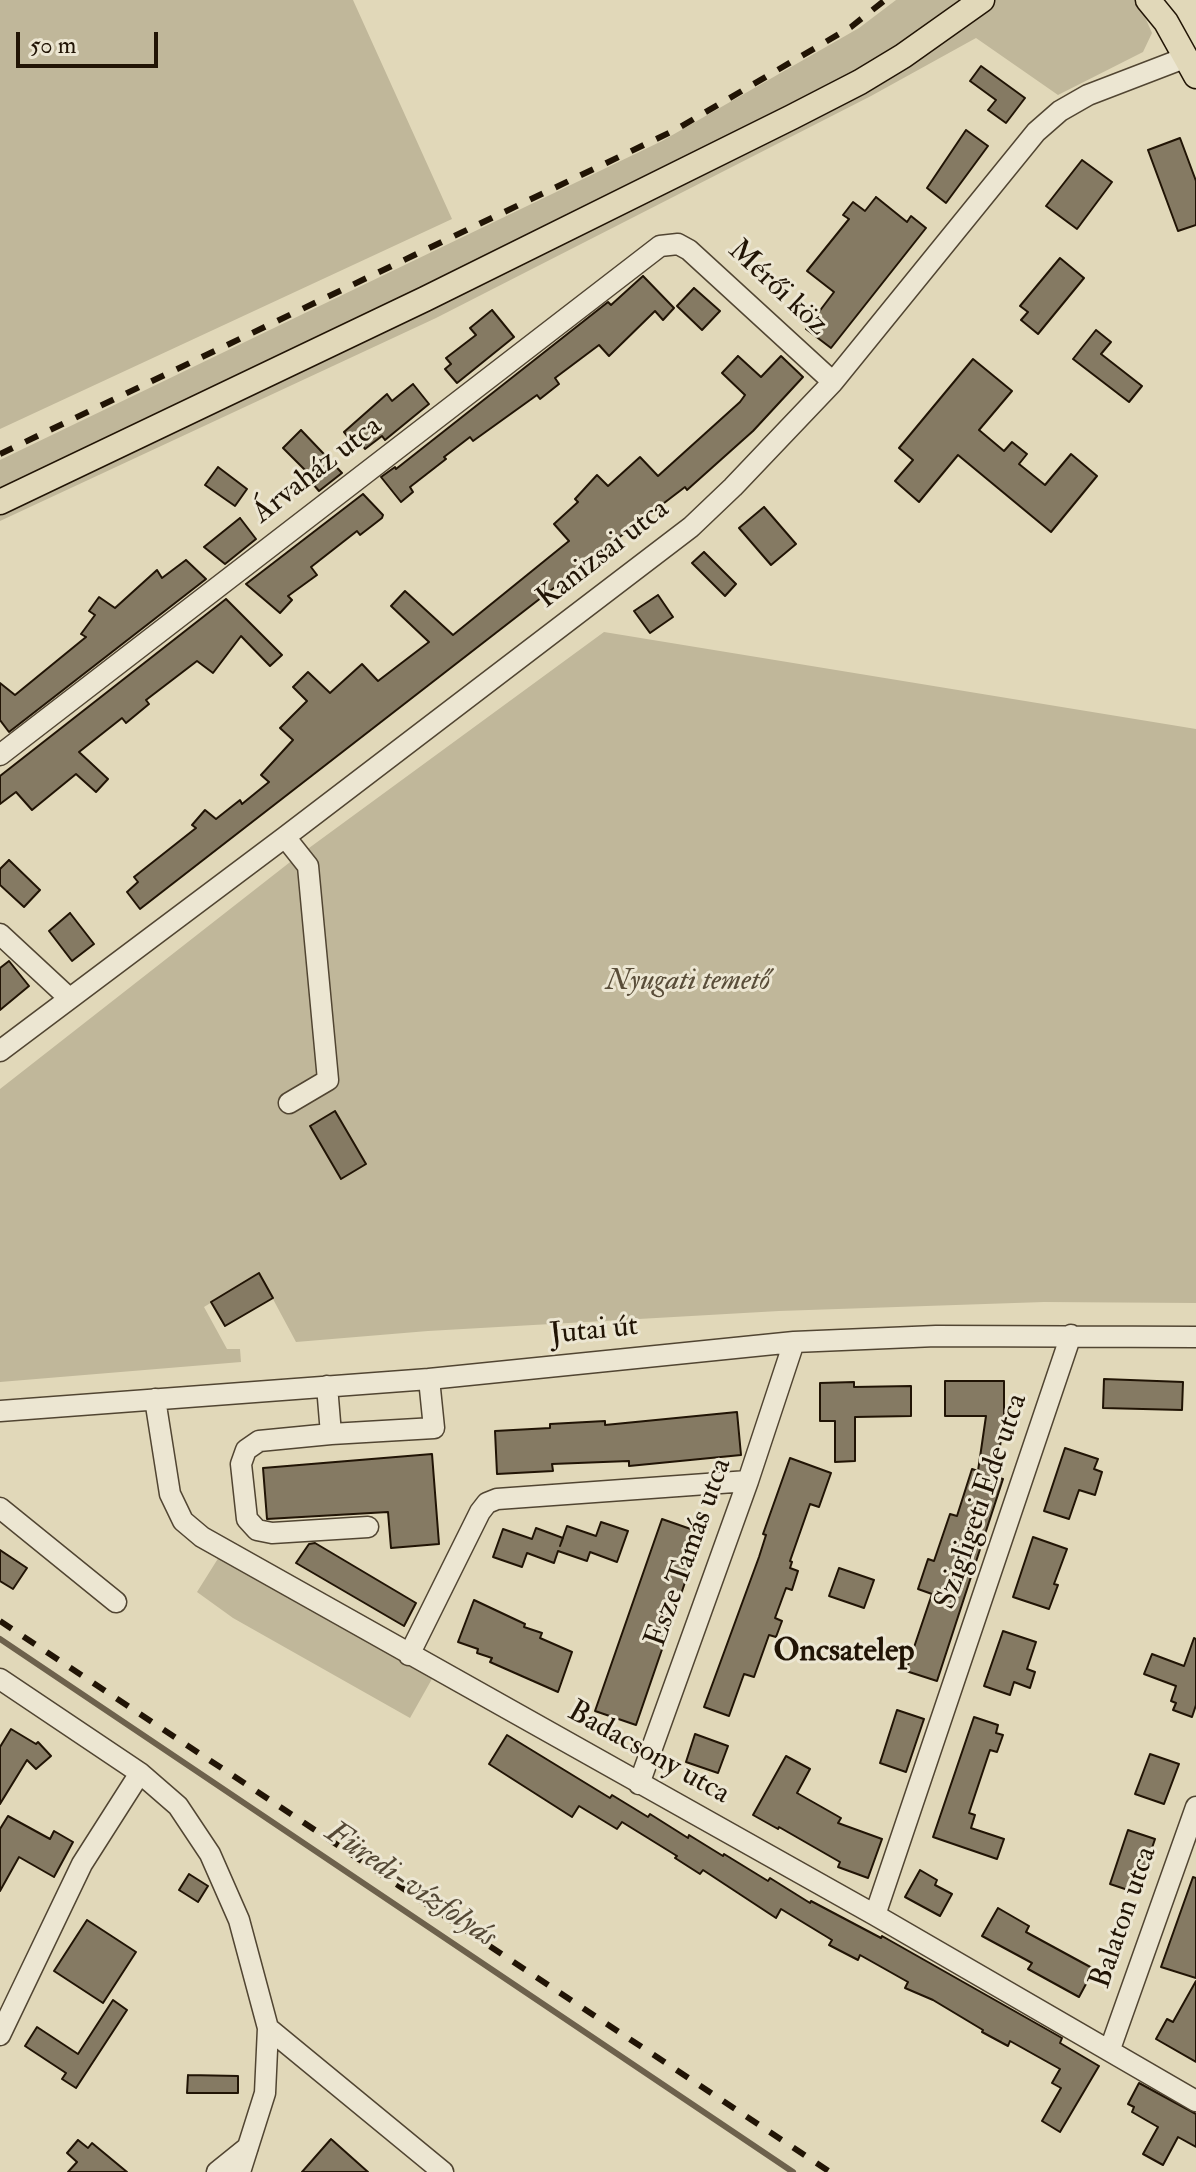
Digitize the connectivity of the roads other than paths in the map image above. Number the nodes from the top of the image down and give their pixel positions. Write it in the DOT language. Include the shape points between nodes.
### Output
graph roads {
  1 [pos="982,0"];
  2 [pos="1133,0"];
  3 [pos="1148,0"];
  4 [pos="1155,0"];
  5 [pos="1166,22"];
  6 [pos="1192,66"];
  7 [pos="678,244"];
  8 [pos="833,382"];
  9 [pos="0,502"];
  10 [pos="0,755"];
  11 [pos="285,837"];
  12 [pos="0,934"];
  13 [pos="69,998"];
  14 [pos="0,1051"];
  15 [pos="289,1103"];
  16 [pos="1071,1335"];
  17 [pos="1196,1337"];
  18 [pos="794,1342"];
  19 [pos="429,1379"];
  20 [pos="327,1386"];
  21 [pos="155,1399"];
  22 [pos="0,1411"];
  23 [pos="331,1434"];
  24 [pos="748,1481"];
  25 [pos="0,1508"];
  26 [pos="368,1527"];
  27 [pos="116,1602"];
  28 [pos="409,1655"];
  29 [pos="0,1679"];
  30 [pos="140,1773"];
  31 [pos="639,1784"];
  32 [pos="1196,1807"];
  33 [pos="875,1915"];
  34 [pos="5,2027"];
  35 [pos="268,2028"];
  36 [pos="1110,2049"];
  37 [pos="1196,2101"];
  38 [pos="248,2147"];
  39 [pos="217,2172"];
  40 [pos="240,2172"];
  41 [pos="443,2172"];
  1 -- 9 [label="main road" via="903,56 792,117"];
  2 -- 5 [label="main road"];
  3 -- 5 [label="main road"];
  4 -- 5 [label="main road"];
  5 -- 6 [label="main road"];
  6 -- 8 [label="street, Kanizsai utca" via="1088,95 1036,132"];
  7 -- 8 [label="street, Mérői köz"];
  7 -- 10 [label="street, Árvaház utca" via="645,255"];
  8 -- 11 [label="street, Kanizsai utca" via="691,527"];
  11 -- 13 [label="street, Kanizsai utca"];
  11 -- 15 [label="street" via="308,866 328,1080"];
  12 -- 13 [label="street"];
  13 -- 14 [label="street, Kanizsai utca"];
  16 -- 17 [label="street, Jutai út"];
  16 -- 18 [label="street, Jutai út"];
  16 -- 33 [label="street, Szigligeti Ede utca"];
  18 -- 19 [label="street, Jutai út"];
  18 -- 24 [label="street, Esze Tamás utca"];
  19 -- 20 [label="street, Jutai út"];
  19 -- 23 [label="street" via="434,1428"];
  20 -- 21 [label="street, Jutai út"];
  20 -- 23 [label="street"];
  21 -- 22 [label="street, Jutai út"];
  21 -- 28 [label="street, Badacsony utca" via="170,1494 183,1521 202,1537"];
  23 -- 26 [label="street" via="259,1441 246,1450 241,1464 247,1519 257,1530 272,1533"];
  24 -- 28 [label="street" via="487,1503"];
  24 -- 31 [label="street, Esze Tamás utca"];
  25 -- 27 [label="street"];
  28 -- 31 [label="street, Badacsony utca"];
  29 -- 30 [label="street"];
  30 -- 34 [label="street" via="82,1864"];
  30 -- 35 [label="street" via="178,1806 210,1854 239,1920"];
  31 -- 33 [label="street, Badacsony utca"];
  32 -- 36 [label="street, Balaton utca"];
  33 -- 36 [label="street, Badacsony utca"];
  35 -- 38 [label="street" via="265,2093"];
  35 -- 41 [label="street"];
  36 -- 37 [label="street, Badacsony utca"];
  38 -- 39 [label="street"];
  38 -- 40 [label="street"];
}
